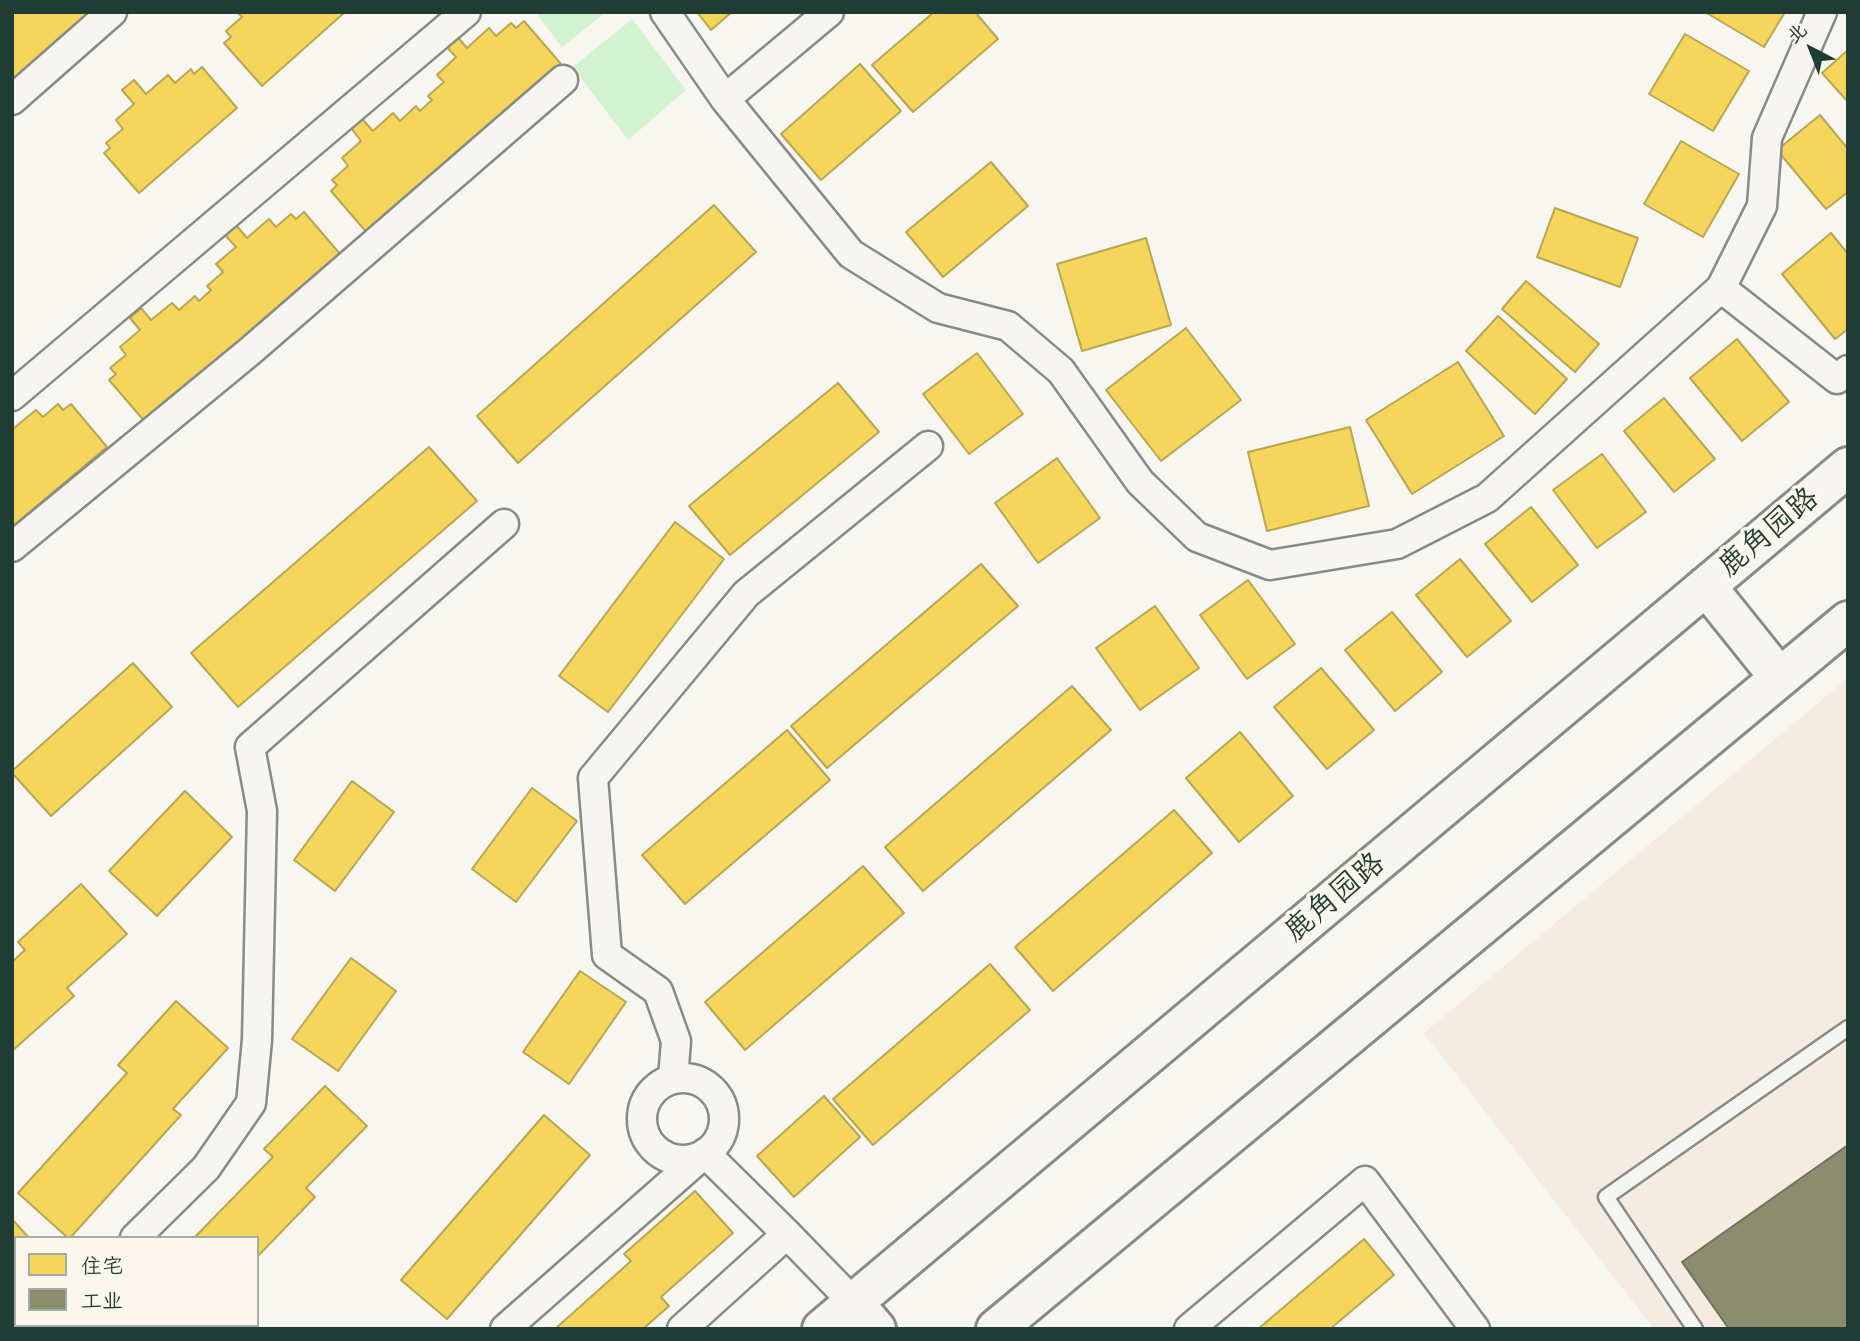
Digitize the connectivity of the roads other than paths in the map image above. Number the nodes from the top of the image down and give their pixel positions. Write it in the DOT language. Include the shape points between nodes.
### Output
graph roads {
  1 [pos="112,12"];
  2 [pos="466,12"];
  3 [pos="664,12"];
  4 [pos="829,12"];
  5 [pos="1822,12"];
  6 [pos="563,80"];
  7 [pos="725,99"];
  8 [pos="12,100"];
  9 [pos="1721,288"];
  10 [pos="1848,370"];
  11 [pos="12,396"];
  12 [pos="928,446"];
  13 [pos="1848,467"];
  14 [pos="504,524"];
  15 [pos="12,547"];
  16 [pos="1706,586"];
  17 [pos="1848,621"];
  18 [pos="1779,677"];
  19 [pos="1848,1028"];
  20 [pos="673,1078"];
  21 [pos="705,1153"];
  22 [pos="787,1234"];
  23 [pos="137,1236"];
  24 [pos="865,1316"];
  25 [pos="1008,1325"];
  26 [pos="505,1329"];
  27 [pos="682,1329"];
  28 [pos="822,1329"];
  29 [pos="1189,1329"];
  30 [pos="1475,1329"];
  31 [pos="1695,1329"];
  1 -- 8 [label="street"];
  2 -- 11 [label="street"];
  3 -- 7 [label="street"];
  4 -- 7 [label="street"];
  5 -- 9 [label="street" via="1767,138 1762,206"];
  6 -- 15 [label="street" via="249,352"];
  7 -- 9 [label="street" via="850,254 938,309 1009,326 1061,371 1140,482 1197,537 1270,565 1397,544 1487,498"];
  9 -- 10 [label="street" via="1837,379"];
  12 -- 20 [label="street" via="746,594 593,778 607,955 658,990 676,1041"];
  13 -- 16 [label="street, 鹿角园路"];
  14 -- 23 [label="street" via="250,747 262,811 257,1040 251,1103 206,1168"];
  16 -- 18 [label="street"];
  16 -- 24 [label="street, 鹿角园路"];
  17 -- 18 [label="street"];
  18 -- 25 [label="street"];
  19 -- 31 [label="lane" via="1606,1196"];
  20 -- 21 [label="street" via="701,1082 720,1102 722,1130"];
  20 -- 21 [label="street" via="660,1084 646,1100 641,1121 645,1135 664,1155 692,1159"];
  21 -- 22 [label="street"];
  21 -- 26 [label="street"];
  22 -- 24 [label="street"];
  22 -- 27 [label="street"];
  24 -- 28 [label="street, 鹿角园路"];
  29 -- 30 [label="street" via="1365,1181"];
}
